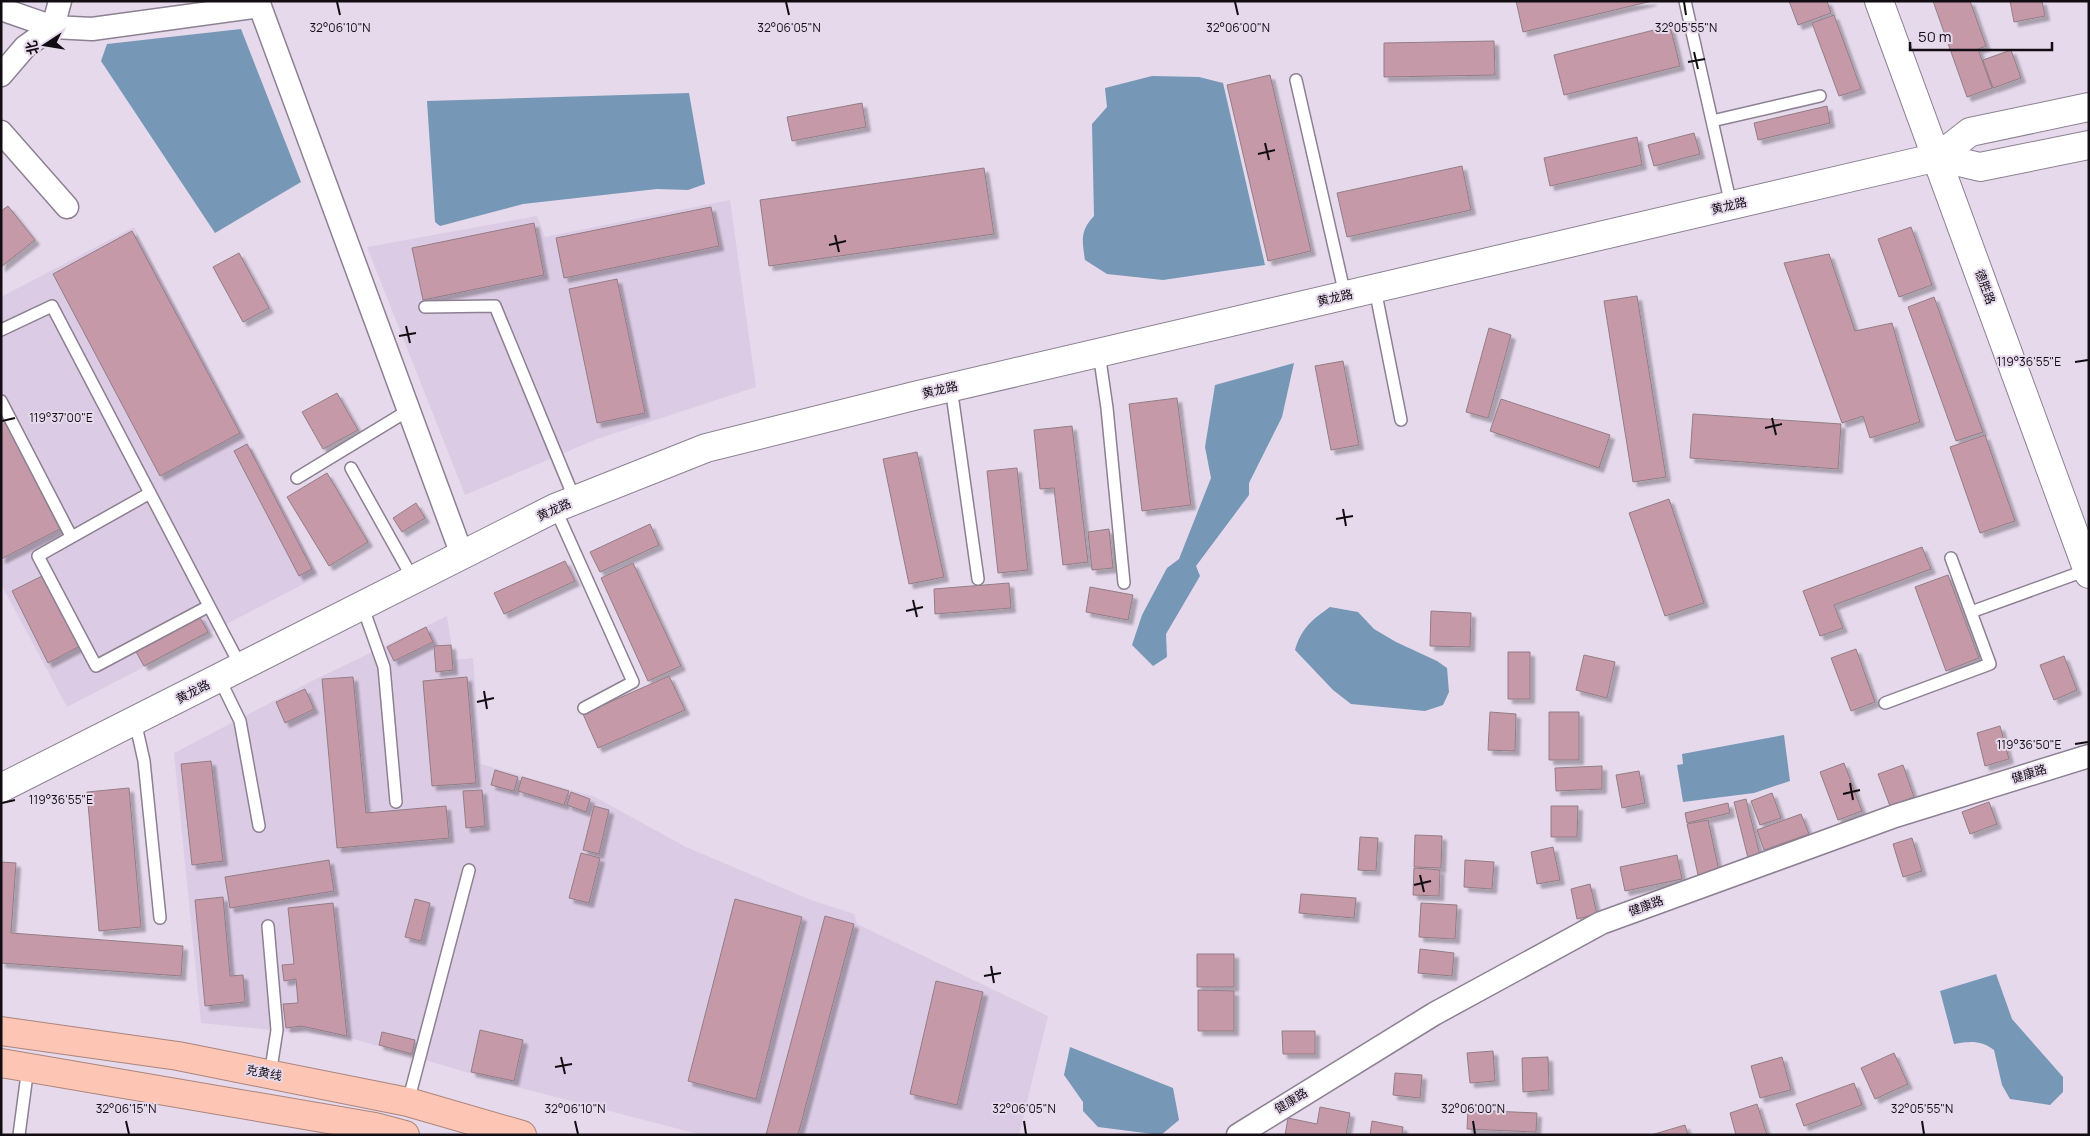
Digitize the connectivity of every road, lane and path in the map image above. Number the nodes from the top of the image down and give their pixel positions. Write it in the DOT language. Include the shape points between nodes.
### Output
graph roads {
  1 [pos="60,1"];
  2 [pos="1685,1"];
  3 [pos="1879,1"];
  4 [pos="259,3"];
  5 [pos="1,9"];
  6 [pos="53,27"];
  7 [pos="1,74"];
  8 [pos="1296,80"];
  9 [pos="1820,96"];
  10 [pos="2089,107"];
  11 [pos="1712,121"];
  12 [pos="1,132"];
  13 [pos="2089,145"];
  14 [pos="1938,157"];
  15 [pos="1731,206"];
  16 [pos="67,207"];
  17 [pos="1375,288"];
  18 [pos="1345,295"];
  19 [pos="425,307"];
  20 [pos="1,330"];
  21 [pos="1099,353"];
  22 [pos="951,387"];
  23 [pos="1,401"];
  24 [pos="409,410"];
  25 [pos="1400,420"];
  26 [pos="351,468"];
  27 [pos="297,478"];
  28 [pos="150,493"];
  29 [pos="565,504"];
  30 [pos="71,536"];
  31 [pos="462,555"];
  32 [pos="1951,558"];
  33 [pos="2088,572"];
  34 [pos="414,579"];
  35 [pos="978,579"];
  36 [pos="1124,584"];
  37 [pos="362,605"];
  38 [pos="209,606"];
  39 [pos="1971,612"];
  40 [pos="230,672"];
  41 [pos="1885,703"];
  42 [pos="584,708"];
  43 [pos="136,721"];
  44 [pos="2089,756"];
  45 [pos="1,788"];
  46 [pos="396,802"];
  47 [pos="259,826"];
  48 [pos="469,870"];
  49 [pos="160,918"];
  50 [pos="268,926"];
  51 [pos="1,1030"];
  52 [pos="1,1063"];
  53 [pos="28,1067"];
  54 [pos="270,1075"];
  55 [pos="408,1102"];
  56 [pos="375,1131"];
  57 [pos="19,1135"];
  58 [pos="405,1135"];
  59 [pos="522,1135"];
  60 [pos="1238,1135"];
  1 -- 6 [label="street"];
  2 -- 11 [label="lane"];
  3 -- 14 [label="main road, 德胜路"];
  4 -- 6 [label="street" via="92,29"];
  4 -- 24 [label="street"];
  5 -- 6 [label="street"];
  6 -- 7 [label="street" via="25,47"];
  8 -- 18 [label="lane"];
  9 -- 11 [label="lane"];
  10 -- 14 [label="main road, 黄龙路" via="1970,132"];
  11 -- 15 [label="lane"];
  12 -- 16 [label="street"];
  13 -- 14 [label="main road, 黄龙路" via="1980,167"];
  14 -- 15 [label="main road, 黄龙路"];
  14 -- 33 [label="main road, 德胜路"];
  15 -- 17 [label="main road, 黄龙路"];
  17 -- 18 [label="main road, 黄龙路"];
  17 -- 25 [label="lane"];
  18 -- 21 [label="main road, 黄龙路"];
  19 -- 29 [label="lane" via="495,306"];
  20 -- 28 [label="lane" via="52,306"];
  21 -- 22 [label="main road, 黄龙路"];
  21 -- 36 [label="lane"];
  22 -- 29 [label="main road, 黄龙路" via="706,448"];
  22 -- 35 [label="lane"];
  23 -- 30 [label="lane"];
  24 -- 27 [label="lane"];
  24 -- 31 [label="street"];
  26 -- 34 [label="lane"];
  28 -- 30 [label="lane"];
  28 -- 38 [label="lane"];
  29 -- 31 [label="main road, 黄龙路"];
  29 -- 42 [label="lane" via="634,682"];
  30 -- 38 [label="lane" via="38,556 96,666"];
  31 -- 34 [label="main road, 黄龙路"];
  32 -- 39 [label="lane"];
  33 -- 39 [label="lane"];
  34 -- 37 [label="main road, 黄龙路"];
  37 -- 40 [label="main road, 黄龙路"];
  37 -- 46 [label="lane" via="384,667"];
  38 -- 40 [label="lane"];
  39 -- 41 [label="lane" via="1990,664"];
  40 -- 43 [label="main road, 黄龙路"];
  40 -- 47 [label="lane"];
  43 -- 45 [label="main road, 黄龙路"];
  43 -- 49 [label="lane" via="144,762"];
  44 -- 60 [label="street, 健康路" via="1895,816 1600,923 1434,1014"];
  48 -- 55 [label="lane"];
  50 -- 54 [label="lane" via="278,1030"];
  51 -- 54 [label="highway, 克黄线" via="178,1056"];
  52 -- 53 [label="highway"];
  53 -- 56 [label="highway"];
  53 -- 57 [label="lane"];
  54 -- 55 [label="highway, 克黄线"];
  55 -- 59 [label="highway, 克黄线"];
  56 -- 58 [label="highway"];
}
